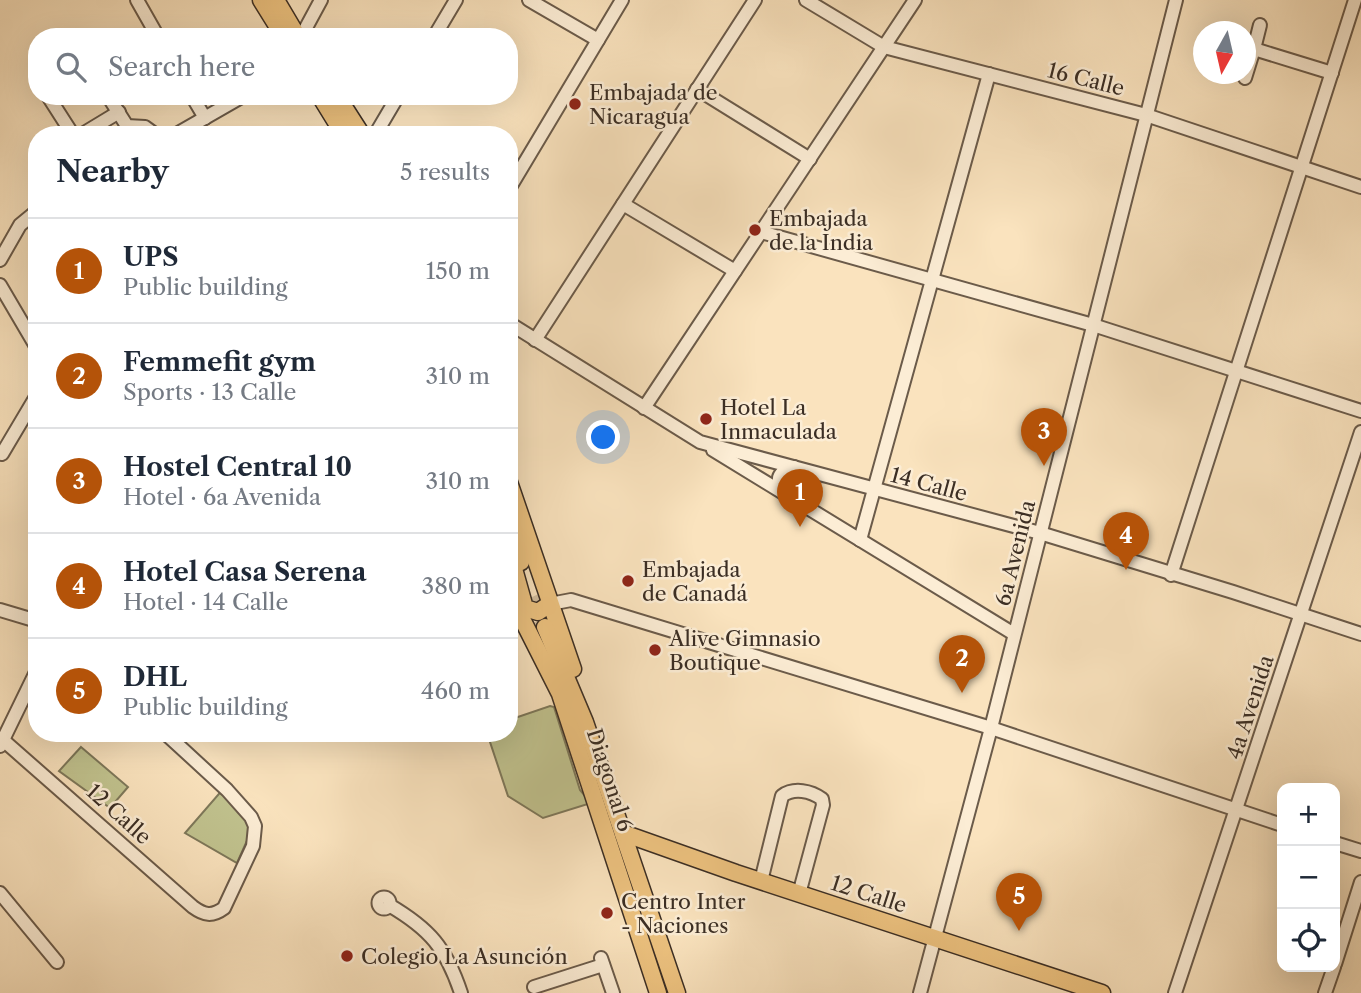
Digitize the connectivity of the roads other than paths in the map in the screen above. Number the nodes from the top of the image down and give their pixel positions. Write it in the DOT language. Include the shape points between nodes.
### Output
graph roads {
  1 [pos="137,0"];
  2 [pos="261,0"];
  3 [pos="276,0"];
  4 [pos="321,0"];
  5 [pos="456,0"];
  6 [pos="530,0"];
  7 [pos="622,0"];
  8 [pos="755,0"];
  9 [pos="806,0"];
  10 [pos="915,0"];
  11 [pos="1176,0"];
  12 [pos="1355,0"];
  13 [pos="1260,25"];
  14 [pos="153,28"];
  15 [pos="278,28"];
  16 [pos="294,28"];
  17 [pos="305,28"];
  18 [pos="439,28"];
  19 [pos="598,40"];
  20 [pos="1256,41"];
  21 [pos="884,47"];
  22 [pos="1256,50"];
  23 [pos="1332,73"];
  24 [pos="989,74"];
  25 [pos="697,89"];
  26 [pos="54,105"];
  27 [pos="114,105"];
  28 [pos="197,105"];
  29 [pos="227,105"];
  30 [pos="326,105"];
  31 [pos="343,105"];
  32 [pos="393,105"];
  33 [pos="119,112"];
  34 [pos="1146,115"];
  35 [pos="205,118"];
  36 [pos="67,126"];
  37 [pos="96,126"];
  38 [pos="136,126"];
  39 [pos="191,126"];
  40 [pos="338,126"];
  41 [pos="356,126"];
  42 [pos="380,126"];
  43 [pos="810,159"];
  44 [pos="1302,167"];
  45 [pos="518,174"];
  46 [pos="1361,187"];
  47 [pos="623,204"];
  48 [pos="28,218"];
  49 [pos="761,232"];
  50 [pos="0,260"];
  51 [pos="735,271"];
  52 [pos="933,282"];
  53 [pos="0,285"];
  54 [pos="1093,325"];
  55 [pos="518,329"];
  56 [pos="28,333"];
  57 [pos="535,340"];
  58 [pos="1237,370"];
  59 [pos="644,408"];
  60 [pos="28,410"];
  61 [pos="1361,411"];
  62 [pos="1361,432"];
  63 [pos="2,454"];
  64 [pos="738,459"];
  65 [pos="794,467"];
  66 [pos="874,489"];
  67 [pos="785,494"];
  68 [pos="518,512"];
  69 [pos="1040,533"];
  70 [pos="860,540"];
  71 [pos="518,548"];
  72 [pos="1171,575"];
  73 [pos="518,583"];
  74 [pos="532,597"];
  75 [pos="0,610"];
  76 [pos="518,611"];
  77 [pos="1300,615"];
  78 [pos="550,617"];
  79 [pos="28,618"];
  80 [pos="1014,634"];
  81 [pos="1361,635"];
  82 [pos="28,688"];
  83 [pos="991,728"];
  84 [pos="175,742"];
  85 [pos="1,743"];
  86 [pos="1236,810"];
  87 [pos="1277,823"];
  88 [pos="623,833"];
  89 [pos="1340,845"];
  90 [pos="663,848"];
  91 [pos="1361,851"];
  92 [pos="635,871"];
  93 [pos="761,881"];
  94 [pos="1361,882"];
  95 [pos="0,893"];
  96 [pos="799,894"];
  97 [pos="628,900"];
  98 [pos="389,905"];
  99 [pos="935,938"];
  100 [pos="1340,947"];
  101 [pos="57,962"];
  102 [pos="1332,972"];
  103 [pos="544,988"];
  104 [pos="655,992"];
  105 [pos="461,993"];
  106 [pos="613,993"];
  107 [pos="677,993"];
  108 [pos="920,993"];
  109 [pos="1102,993"];
  110 [pos="1175,993"];
  111 [pos="1325,993"];
  1 -- 14 [label="street"];
  2 -- 15 [label="main road"];
  3 -- 16 [label="main road"];
  4 -- 17 [label="street"];
  5 -- 18 [label="street"];
  6 -- 19 [label="street"];
  7 -- 19 [label="street"];
  8 -- 25 [label="street"];
  9 -- 21 [label="street, 16 Calle"];
  10 -- 21 [label="street"];
  11 -- 34 [label="street, 6a Avenida"];
  12 -- 23 [label="street"];
  13 -- 20 [label="street"];
  19 -- 45 [label="street"];
  21 -- 24 [label="street, 16 Calle"];
  21 -- 43 [label="street"];
  22 -- 23 [label="street"];
  23 -- 44 [label="street"];
  24 -- 34 [label="street, 16 Calle"];
  24 -- 52 [label="street"];
  25 -- 43 [label="street"];
  25 -- 47 [label="street"];
  26 -- 36 [label="street"];
  27 -- 33 [label="street"];
  28 -- 35 [label="street"];
  29 -- 35 [label="street"];
  30 -- 40 [label="main road"];
  31 -- 41 [label="main road"];
  32 -- 42 [label="street"];
  33 -- 37 [label="street"];
  33 -- 38 [label="street" via="127,125"];
  34 -- 44 [label="street, 16 Calle"];
  34 -- 54 [label="street, 6a Avenida"];
  35 -- 39 [label="street"];
  43 -- 49 [label="street"];
  44 -- 46 [label="street, 16 Calle"];
  44 -- 58 [label="street"];
  47 -- 51 [label="street"];
  47 -- 57 [label="street"];
  48 -- 50 [label="street"];
  49 -- 51 [label="street"];
  49 -- 52 [label="street"];
  51 -- 59 [label="street"];
  52 -- 54 [label="street"];
  52 -- 66 [label="street"];
  53 -- 56 [label="street"];
  54 -- 58 [label="street"];
  54 -- 69 [label="street, 6a Avenida"];
  55 -- 57 [label="street"];
  57 -- 59 [label="street"];
  58 -- 61 [label="street"];
  58 -- 72 [label="street"];
  59 -- 64 [label="street"];
  60 -- 63 [label="street"];
  62 -- 77 [label="street, 4a Avenida"];
  64 -- 65 [label="street, 14 Calle"];
  64 -- 67 [label="street"];
  65 -- 66 [label="street, 14 Calle"];
  65 -- 67 [label="street" via="778,478"];
  66 -- 69 [label="street, 14 Calle"];
  66 -- 70 [label="street"];
  67 -- 70 [label="street"];
  68 -- 78 [label="main road"];
  69 -- 72 [label="street, 14 Calle"];
  69 -- 80 [label="street, 6a Avenida"];
  70 -- 80 [label="street"];
  71 -- 74 [label="main road"];
  72 -- 77 [label="street, 14 Calle"];
  73 -- 78 [label="main road" via="525,608"];
  75 -- 79 [label="street"];
  76 -- 97 [label="main road, Diagonal 6" via="561,697"];
  77 -- 81 [label="street, 14 Calle"];
  77 -- 86 [label="street, 4a Avenida"];
  78 -- 83 [label="street" via="571,600"];
  78 -- 88 [label="main road, Diagonal 6" via="583,699 585,722"];
  80 -- 83 [label="street, 6a Avenida"];
  82 -- 85 [label="street"];
  83 -- 86 [label="street"];
  83 -- 99 [label="street, 6a Avenida"];
  84 -- 85 [label="street, 12 Calle" via="227,790 255,826 253,846 217,914 201,913 193,907"];
  86 -- 87 [label="street"];
  86 -- 110 [label="street, 4a Avenida"];
  88 -- 90 [label="main road, 12 Calle"];
  88 -- 92 [label="main road, Diagonal 6"];
  89 -- 91 [label="street"];
  90 -- 92 [label="main road" via="641,852"];
  90 -- 93 [label="main road, 12 Calle"];
  92 -- 97 [label="main road"];
  92 -- 107 [label="main road, Diagonal 6"];
  93 -- 96 [label="main road, 12 Calle"];
  93 -- 96 [label="street" via="782,796 797,790 816,794 823,805"];
  94 -- 100 [label="street"];
  95 -- 101 [label="street"];
  96 -- 99 [label="main road, 12 Calle"];
  97 -- 104 [label="main road, Diagonal 6"];
  98 -- 105 [label="street" via="439,943"];
  99 -- 108 [label="street, 6a Avenida"];
  99 -- 109 [label="main road, 12 Calle"];
  102 -- 111 [label="street"];
  103 -- 106 [label="street" via="602,961"];
}
